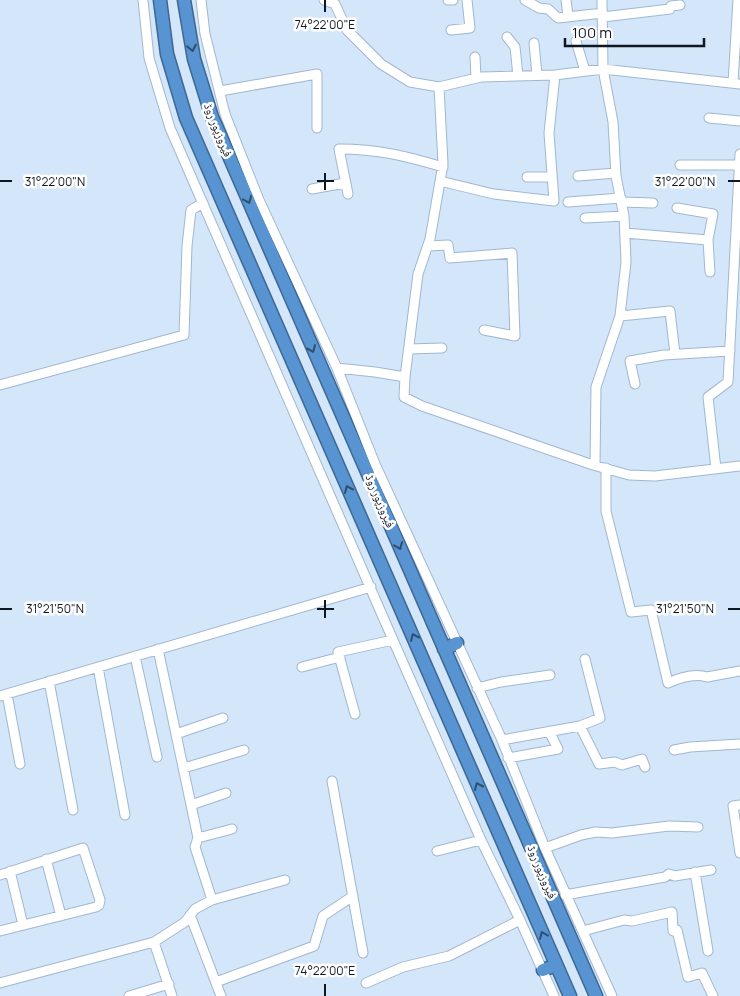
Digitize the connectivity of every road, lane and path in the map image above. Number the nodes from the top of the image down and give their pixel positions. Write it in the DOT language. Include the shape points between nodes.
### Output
graph roads {
  1 [pos="143,0"];
  2 [pos="160,0"];
  3 [pos="184,0"];
  4 [pos="201,0"];
  5 [pos="324,0"];
  6 [pos="448,0"];
  7 [pos="453,0"];
  8 [pos="467,0"];
  9 [pos="525,0"];
  10 [pos="566,0"];
  11 [pos="602,0"];
  12 [pos="738,0"];
  13 [pos="680,5"];
  14 [pos="603,15"];
  15 [pos="568,16"];
  16 [pos="452,30"];
  17 [pos="507,37"];
  18 [pos="576,41"];
  19 [pos="534,43"];
  20 [pos="475,57"];
  21 [pos="603,69"];
  22 [pos="585,71"];
  23 [pos="537,75"];
  24 [pos="555,75"];
  25 [pos="518,76"];
  26 [pos="476,78"];
  27 [pos="736,84"];
  28 [pos="439,87"];
  29 [pos="220,91"];
  30 [pos="709,118"];
  31 [pos="740,121"];
  32 [pos="317,128"];
  33 [pos="740,154"];
  34 [pos="680,165"];
  35 [pos="739,165"];
  36 [pos="443,167"];
  37 [pos="616,173"];
  38 [pos="578,176"];
  39 [pos="527,177"];
  40 [pos="552,177"];
  41 [pos="440,181"];
  42 [pos="345,183"];
  43 [pos="312,189"];
  44 [pos="739,191"];
  45 [pos="348,194"];
  46 [pos="621,200"];
  47 [pos="568,202"];
  48 [pos="203,203"];
  49 [pos="653,203"];
  50 [pos="677,208"];
  51 [pos="624,216"];
  52 [pos="585,218"];
  53 [pos="625,233"];
  54 [pos="708,240"];
  55 [pos="428,246"];
  56 [pos="274,248"];
  57 [pos="710,272"];
  58 [pos="620,316"];
  59 [pos="484,330"];
  60 [pos="442,348"];
  61 [pos="409,349"];
  62 [pos="730,351"];
  63 [pos="675,354"];
  64 [pos="337,368"];
  65 [pos="405,376"];
  66 [pos="635,384"];
  67 [pos="0,385"];
  68 [pos="595,465"];
  69 [pos="740,466"];
  70 [pos="606,468"];
  71 [pos="716,469"];
  72 [pos="371,587"];
  73 [pos="393,640"];
  74 [pos="457,643"];
  75 [pos="158,649"];
  76 [pos="444,649"];
  77 [pos="135,656"];
  78 [pos="340,657"];
  79 [pos="585,659"];
  80 [pos="98,667"];
  81 [pos="302,667"];
  82 [pos="740,671"];
  83 [pos="550,675"];
  84 [pos="49,681"];
  85 [pos="477,688"];
  86 [pos="4,695"];
  87 [pos="356,714"];
  88 [pos="223,718"];
  89 [pos="580,726"];
  90 [pos="549,731"];
  91 [pos="176,734"];
  92 [pos="502,740"];
  93 [pos="740,744"];
  94 [pos="244,750"];
  95 [pos="674,750"];
  96 [pos="157,757"];
  97 [pos="508,758"];
  98 [pos="20,764"];
  99 [pos="645,767"];
  100 [pos="184,768"];
  101 [pos="332,781"];
  102 [pos="226,793"];
  103 [pos="192,804"];
  104 [pos="740,805"];
  105 [pos="73,810"];
  106 [pos="125,815"];
  107 [pos="698,827"];
  108 [pos="232,828"];
  109 [pos="198,838"];
  110 [pos="482,840"];
  111 [pos="545,848"];
  112 [pos="437,850"];
  113 [pos="740,854"];
  114 [pos="46,859"];
  115 [pos="711,870"];
  116 [pos="10,872"];
  117 [pos="695,872"];
  118 [pos="0,875"];
  119 [pos="285,880"];
  120 [pos="550,892"];
  121 [pos="565,895"];
  122 [pos="354,896"];
  123 [pos="212,900"];
  124 [pos="528,901"];
  125 [pos="190,915"];
  126 [pos="61,916"];
  127 [pos="520,920"];
  128 [pos="23,925"];
  129 [pos="0,931"];
  130 [pos="583,931"];
  131 [pos="154,942"];
  132 [pos="708,951"];
  133 [pos="363,953"];
  134 [pos="556,964"];
  135 [pos="543,970"];
  136 [pos="216,982"];
  137 [pos="0,983"];
  138 [pos="366,983"];
  139 [pos="169,984"];
  140 [pos="129,996"];
  141 [pos="172,996"];
  142 [pos="221,996"];
  143 [pos="554,996"];
  144 [pos="570,996"];
  145 [pos="596,996"];
  146 [pos="612,996"];
  147 [pos="713,996"];
  1 -- 48 [label="street" via="149,58 159,94 170,128"];
  124 -- 2 [label="highway, فیروزپور روڈ, one-way" via="186,118 167,54"];
  3 -- 56 [label="highway, فیروزپور روڈ, one-way" via="194,59 212,117"];
  4 -- 29 [label="street" via="205,34"];
  5 -- 28 [label="street" via="335,4 347,30 381,64 410,82"];
  6 -- 7 [label="street"];
  8 -- 16 [label="street" via="470,28"];
  9 -- 15 [label="street" via="548,9 558,18"];
  10 -- 15 [label="street"];
  11 -- 14 [label="street"];
  12 -- 27 [label="street"];
  13 -- 14 [label="street" via="670,6 670,9"];
  14 -- 15 [label="street"];
  14 -- 21 [label="street"];
  17 -- 25 [label="street" via="515,47"];
  18 -- 22 [label="street"];
  19 -- 23 [label="street"];
  20 -- 26 [label="street"];
  21 -- 22 [label="street"];
  21 -- 27 [label="street"];
  21 -- 37 [label="street" via="613,122"];
  22 -- 24 [label="street"];
  23 -- 24 [label="street"];
  23 -- 25 [label="street"];
  24 -- 40 [label="street" via="549,133"];
  25 -- 26 [label="street"];
  26 -- 28 [label="street"];
  28 -- 36 [label="street"];
  29 -- 32 [label="street" via="317,74"];
  29 -- 56 [label="street" via="225,114"];
  30 -- 31 [label="street"];
  33 -- 35 [label="street"];
  34 -- 35 [label="street"];
  35 -- 44 [label="street"];
  36 -- 41 [label="street"];
  36 -- 42 [label="street" via="366,149 339,149"];
  37 -- 38 [label="street"];
  37 -- 46 [label="street"];
  39 -- 40 [label="street"];
  40 -- 41 [label="street" via="554,201 494,194"];
  41 -- 55 [label="street"];
  42 -- 43 [label="street"];
  42 -- 45 [label="street"];
  44 -- 62 [label="street"];
  46 -- 47 [label="street"];
  46 -- 49 [label="street"];
  46 -- 51 [label="street"];
  48 -- 67 [label="street" via="191,210 184,335"];
  48 -- 72 [label="street"];
  50 -- 54 [label="street" via="714,214"];
  51 -- 52 [label="street"];
  51 -- 53 [label="street"];
  53 -- 54 [label="street"];
  53 -- 58 [label="street" via="626,262"];
  54 -- 57 [label="street"];
  55 -- 59 [label="street" via="448,245 450,258 512,253 515,336"];
  55 -- 61 [label="street" via="418,274"];
  56 -- 64 [label="street"];
  56 -- 76 [label="highway, فیروزپور روڈ, one-way"];
  58 -- 63 [label="street" via="670,311"];
  58 -- 68 [label="street" via="596,387"];
  60 -- 61 [label="street"];
  61 -- 65 [label="street"];
  62 -- 63 [label="street"];
  62 -- 71 [label="street" via="728,382 708,397"];
  63 -- 66 [label="street" via="630,361"];
  64 -- 65 [label="street"];
  64 -- 74 [label="street" via="375,464"];
  65 -- 68 [label="street" via="404,398"];
  68 -- 70 [label="street"];
  69 -- 71 [label="street"];
  70 -- 71 [label="street" via="629,475 655,476"];
  70 -- 82 [label="street" via="606,511 631,612 651,610 668,683"];
  72 -- 73 [label="street"];
  72 -- 75 [label="street"];
  73 -- 78 [label="street" via="338,652"];
  73 -- 110 [label="street"];
  74 -- 76 [label="highway"];
  74 -- 85 [label="street"];
  75 -- 77 [label="street"];
  75 -- 91 [label="street"];
  76 -- 120 [label="highway, فیروزپور روڈ"];
  77 -- 80 [label="street"];
  77 -- 96 [label="street"];
  78 -- 81 [label="street"];
  78 -- 87 [label="street"];
  79 -- 89 [label="street" via="600,718"];
  80 -- 84 [label="street"];
  80 -- 106 [label="street"];
  83 -- 85 [label="street"];
  84 -- 86 [label="street"];
  84 -- 105 [label="street"];
  85 -- 92 [label="street"];
  86 -- 98 [label="street"];
  88 -- 91 [label="street"];
  89 -- 90 [label="street"];
  89 -- 99 [label="street" via="599,764 615,762 622,765 642,759"];
  90 -- 92 [label="street"];
  90 -- 97 [label="street" via="558,749"];
  91 -- 100 [label="street"];
  92 -- 97 [label="street"];
  93 -- 95 [label="street"];
  94 -- 100 [label="street"];
  97 -- 111 [label="street"];
  100 -- 103 [label="street"];
  101 -- 122 [label="street"];
  102 -- 103 [label="street"];
  103 -- 109 [label="street"];
  104 -- 113 [label="street" via="733,806"];
  107 -- 111 [label="street" via="596,832"];
  108 -- 109 [label="street"];
  109 -- 123 [label="street" via="195,847"];
  110 -- 112 [label="street"];
  110 -- 127 [label="street"];
  111 -- 121 [label="street"];
  114 -- 116 [label="street"];
  114 -- 126 [label="street"];
  114 -- 126 [label="street" via="84,848 100,900 96,907"];
  115 -- 117 [label="street"];
  116 -- 118 [label="street"];
  116 -- 128 [label="street"];
  117 -- 121 [label="street" via="669,874"];
  117 -- 132 [label="street"];
  119 -- 123 [label="street"];
  120 -- 124 [label="highway"];
  120 -- 145 [label="highway, فیروزپور روڈ"];
  121 -- 130 [label="street"];
  122 -- 133 [label="street"];
  122 -- 136 [label="street" via="323,916 314,946"];
  123 -- 125 [label="street"];
  134 -- 124 [label="highway, فیروزپور روڈ, one-way"];
  125 -- 131 [label="street" via="185,922"];
  125 -- 136 [label="street"];
  126 -- 128 [label="street"];
  127 -- 135 [label="street"];
  127 -- 138 [label="street" via="448,956 403,967"];
  128 -- 129 [label="street"];
  130 -- 146 [label="street"];
  130 -- 147 [label="street" via="672,912 674,931 677,930 688,978 702,974"];
  131 -- 137 [label="street"];
  131 -- 139 [label="street"];
  134 -- 135 [label="highway"];
  134 -- 144 [label="highway, فیروزپور روڈ"];
  135 -- 143 [label="street"];
  136 -- 142 [label="street"];
  139 -- 140 [label="street"];
  139 -- 141 [label="street"];
}
